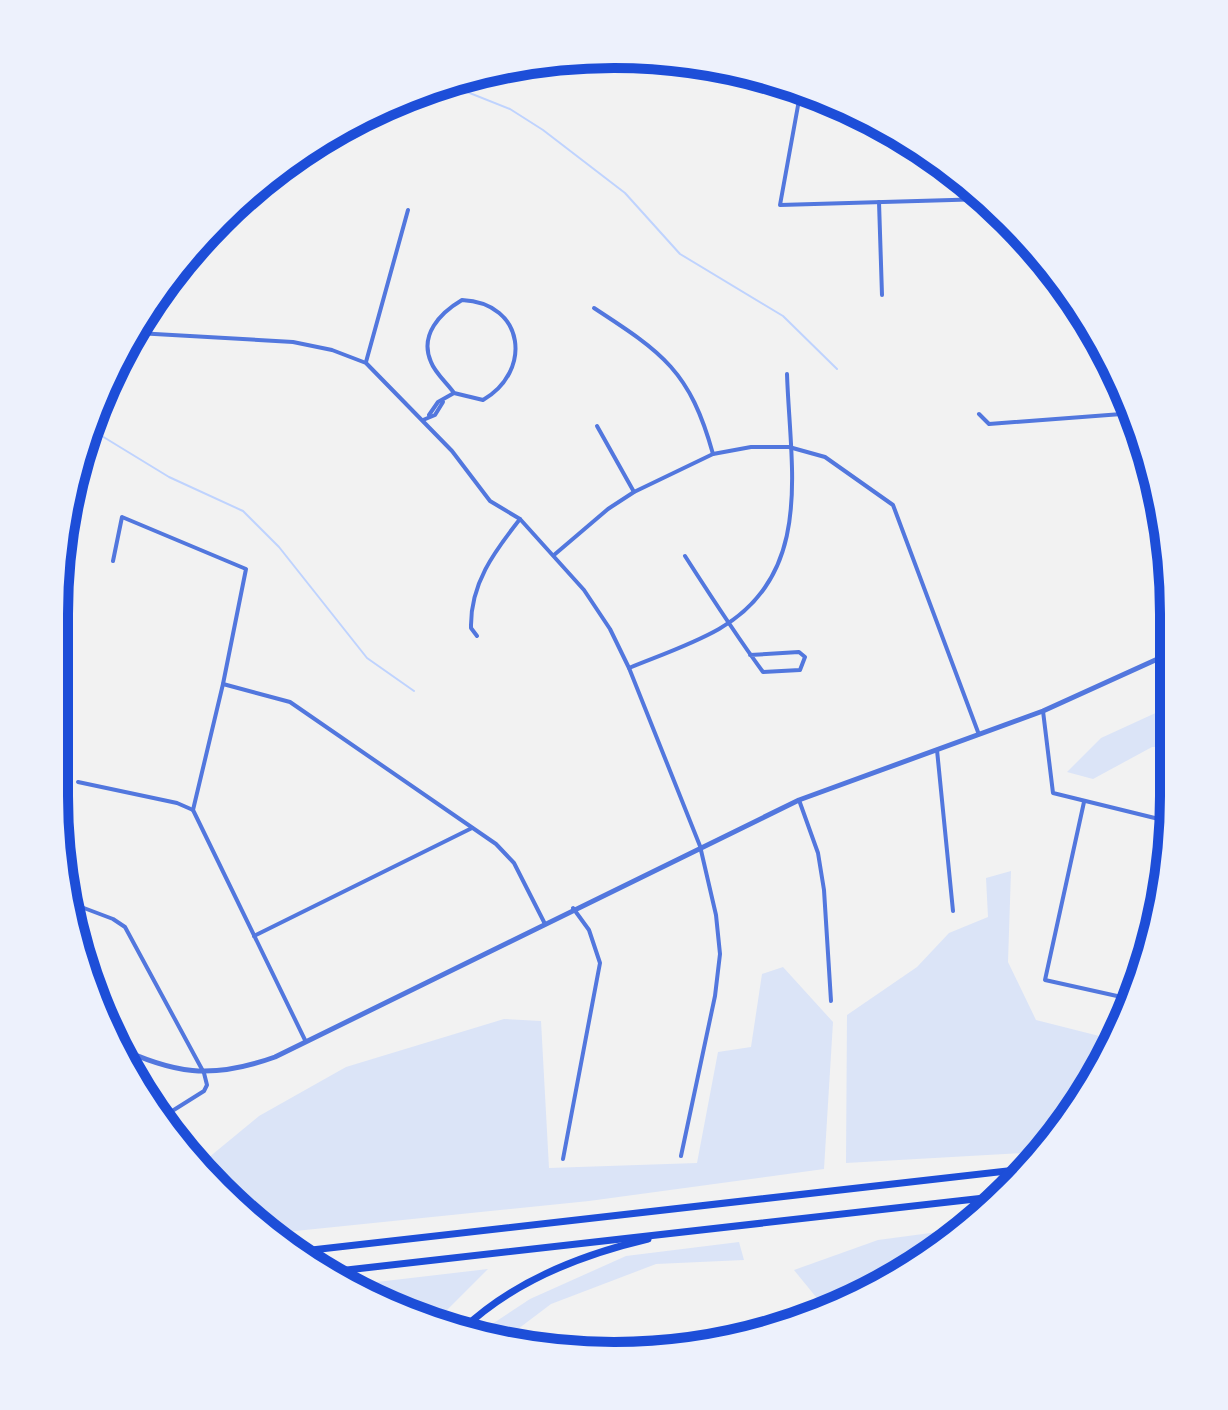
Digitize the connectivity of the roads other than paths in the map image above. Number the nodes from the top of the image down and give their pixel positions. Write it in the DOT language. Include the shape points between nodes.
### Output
graph roads {
  1 [pos="577,69"];
  2 [pos="557,71"];
  3 [pos="799,101"];
  4 [pos="968,198"];
  5 [pos="879,201"];
  6 [pos="408,210"];
  7 [pos="882,295"];
  8 [pos="594,308"];
  9 [pos="146,334"];
  10 [pos="366,363"];
  11 [pos="787,374"];
  12 [pos="454,393"];
  13 [pos="979,414"];
  14 [pos="1122,414"];
  15 [pos="423,420"];
  16 [pos="597,426"];
  17 [pos="789,447"];
  18 [pos="713,454"];
  19 [pos="634,492"];
  20 [pos="520,519"];
  21 [pos="554,556"];
  22 [pos="685,556"];
  23 [pos="113,561"];
  24 [pos="727,623"];
  25 [pos="477,636"];
  26 [pos="750,655"];
  27 [pos="1160,658"];
  28 [pos="629,668"];
  29 [pos="223,684"];
  30 [pos="1043,711"];
  31 [pos="978,732"];
  32 [pos="937,749"];
  33 [pos="78,782"];
  34 [pos="799,800"];
  35 [pos="1084,802"];
  36 [pos="193,810"];
  37 [pos="1159,819"];
  38 [pos="472,828"];
  39 [pos="700,846"];
  40 [pos="79,906"];
  41 [pos="573,908"];
  42 [pos="953,911"];
  43 [pos="544,922"];
  44 [pos="254,936"];
  45 [pos="1121,997"];
  46 [pos="831,1001"];
  47 [pos="305,1040"];
  48 [pos="133,1054"];
  49 [pos="204,1073"];
  50 [pos="170,1112"];
  51 [pos="681,1156"];
  52 [pos="563,1159"];
  53 [pos="1011,1171"];
  54 [pos="983,1198"];
  55 [pos="671,1233"];
  56 [pos="311,1250"];
  57 [pos="344,1270"];
  58 [pos="471,1322"];
  1 -- 2 [label="street"];
  3 -- 5 [label="street" via="780,205"];
  4 -- 5 [label="street"];
  5 -- 7 [label="street"];
  6 -- 10 [label="street"];
  8 -- 18 [label="street" via="675,367"];
  9 -- 10 [label="street" via="293,342"];
  10 -- 15 [label="street"];
  11 -- 17 [label="street"];
  12 -- 12 [label="street" via="483,400 507,380 514,336 502,313 481,301 462,300 433,324 429,360"];
  12 -- 15 [label="street"];
  13 -- 14 [label="street" via="989,424 1013,425"];
  15 -- 20 [label="street" via="490,501"];
  16 -- 19 [label="street"];
  17 -- 18 [label="street"];
  17 -- 24 [label="street" via="791,523 780,564 769,585"];
  17 -- 31 [label="street" via="825,457 893,505"];
  18 -- 19 [label="street"];
  19 -- 21 [label="street"];
  20 -- 21 [label="street"];
  20 -- 25 [label="street" via="492,554 476,589 470,613"];
  21 -- 28 [label="street" via="584,590"];
  22 -- 24 [label="street"];
  23 -- 29 [label="street" via="122,517 246,569"];
  24 -- 26 [label="street"];
  24 -- 28 [label="street"];
  26 -- 26 [label="street" via="799,652 805,665 800,670 763,672"];
  27 -- 30 [label="street"];
  28 -- 39 [label="street"];
  29 -- 36 [label="street"];
  29 -- 38 [label="street" via="290,702"];
  30 -- 31 [label="street"];
  30 -- 35 [label="street" via="1053,793"];
  31 -- 32 [label="street"];
  32 -- 34 [label="street"];
  32 -- 42 [label="street"];
  33 -- 36 [label="street"];
  34 -- 39 [label="street"];
  34 -- 46 [label="street" via="820,865"];
  35 -- 37 [label="street"];
  35 -- 45 [label="street" via="1045,980"];
  36 -- 44 [label="street"];
  38 -- 43 [label="street" via="514,863"];
  38 -- 44 [label="street"];
  39 -- 41 [label="street"];
  39 -- 51 [label="street" via="720,954"];
  40 -- 49 [label="street" via="125,927"];
  41 -- 43 [label="street"];
  41 -- 52 [label="street" via="589,930 600,963"];
  43 -- 47 [label="street"];
  44 -- 47 [label="street"];
  47 -- 49 [label="street" via="244,1068"];
  48 -- 49 [label="street" via="171,1070"];
  49 -- 50 [label="street" via="204,1091"];
  53 -- 56 [label="highway"];
  54 -- 55 [label="highway"];
  55 -- 57 [label="highway"];
  55 -- 58 [label="highway" via="556,1269 500,1299"];
}
